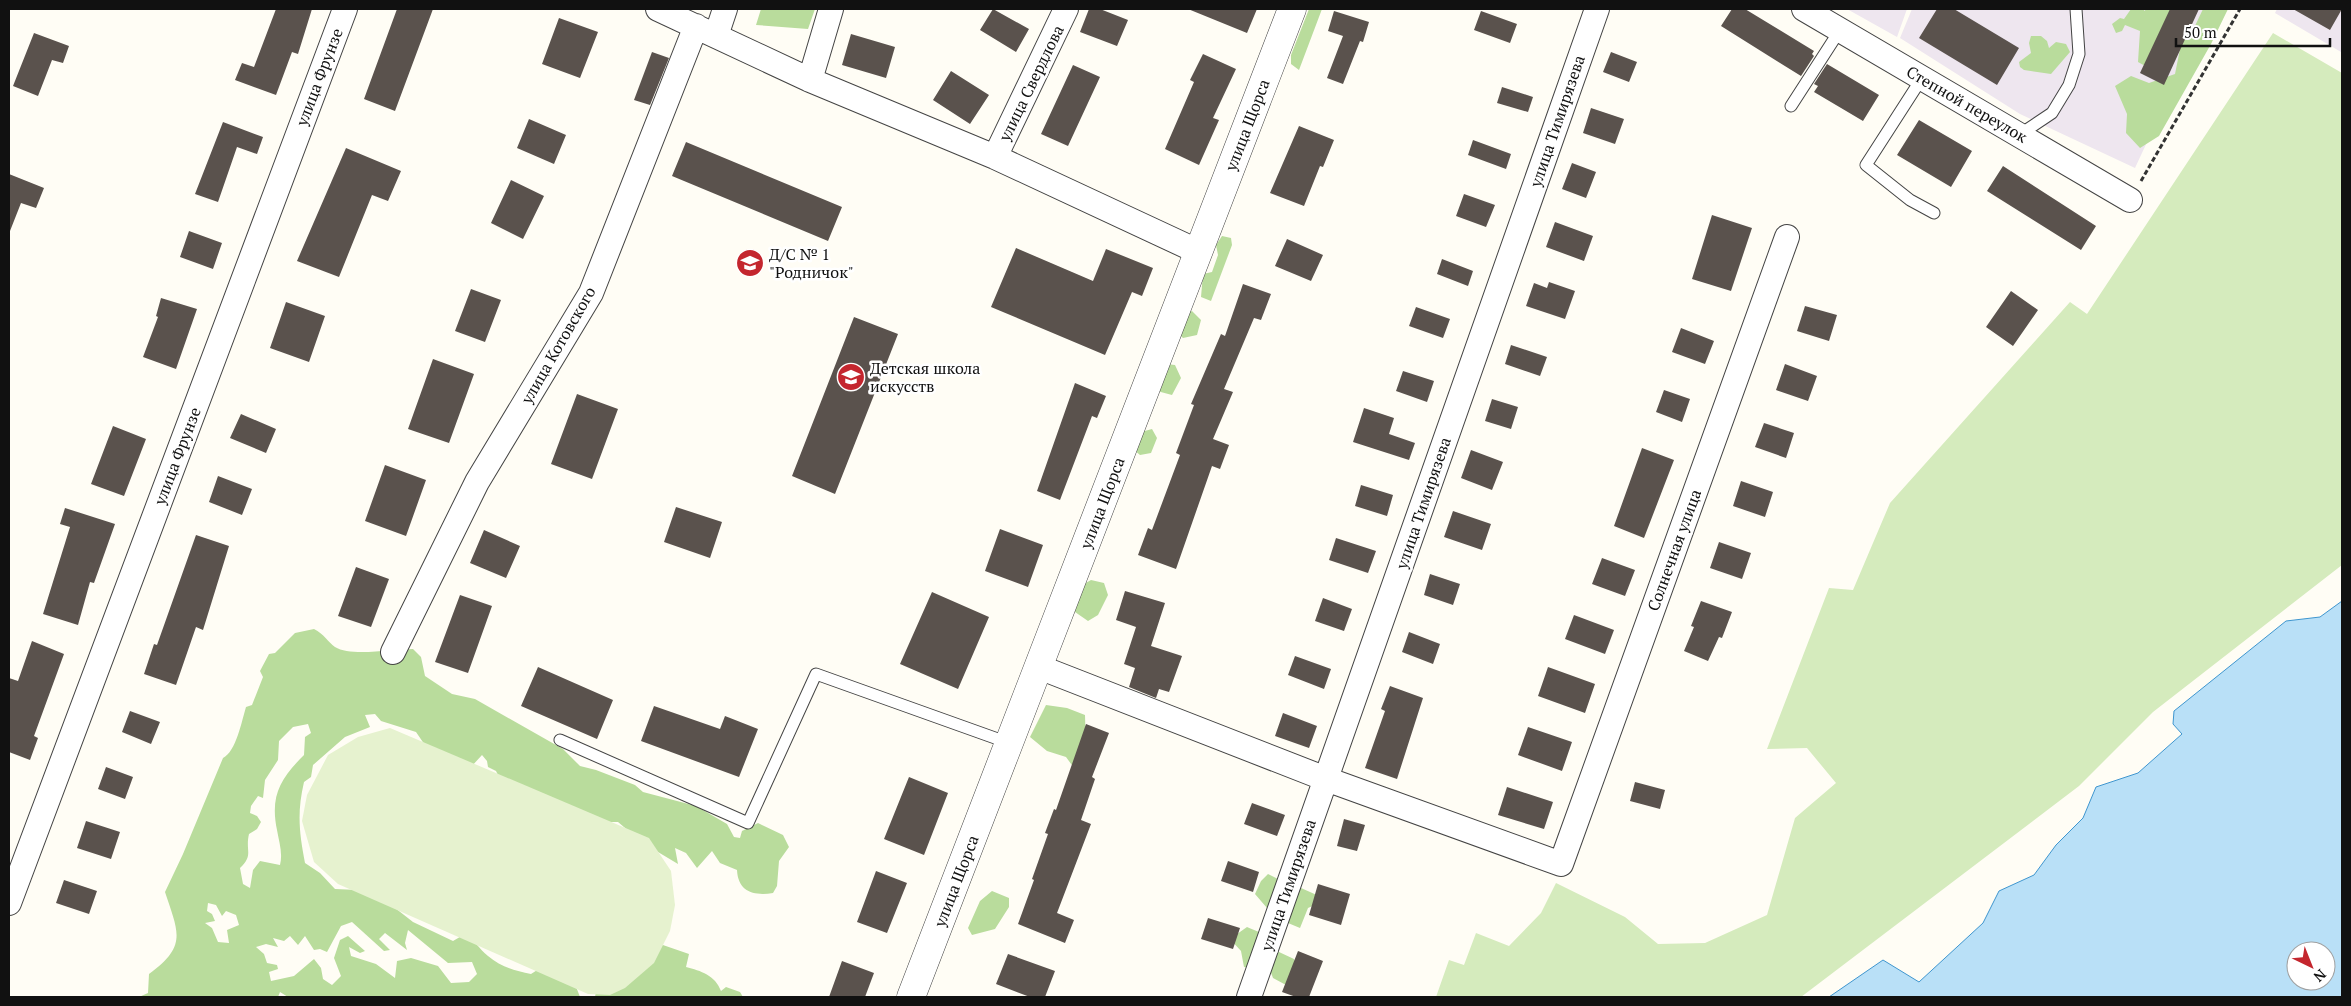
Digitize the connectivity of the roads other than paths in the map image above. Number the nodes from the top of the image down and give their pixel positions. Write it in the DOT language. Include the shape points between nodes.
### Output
graph roads {
  1 [pos="345,9"];
  2 [pos="658,9"];
  3 [pos="725,9"];
  4 [pos="831,9"];
  5 [pos="1066,9"];
  6 [pos="1292,9"];
  7 [pos="1597,9"];
  8 [pos="1804,9"];
  9 [pos="2076,9"];
  10 [pos="2085,9"];
  11 [pos="1840,30"];
  12 [pos="706,31"];
  13 [pos="1922,78"];
  14 [pos="810,80"];
  15 [pos="1791,106"];
  16 [pos="2019,135"];
  17 [pos="995,157"];
  18 [pos="2130,200"];
  19 [pos="1934,214"];
  20 [pos="1787,237"];
  21 [pos="1199,252"];
  22 [pos="393,652"];
  23 [pos="1039,667"];
  24 [pos="560,740"];
  25 [pos="1010,743"];
  26 [pos="1326,779"];
  27 [pos="9,903"];
  28 [pos="911,997"];
  29 [pos="1249,997"];
  1 -- 27 [label="street, улица Фрунзе"];
  2 -- 12 [label="street"];
  3 -- 12 [label="street, улица Котовского"];
  4 -- 14 [label="street"];
  5 -- 17 [label="street, улица Свердлова"];
  6 -- 21 [label="street, улица Щорса"];
  7 -- 26 [label="street, улица Тимирязева"];
  8 -- 11 [label="street, Степной переулок"];
  9 -- 10 [label="lane"];
  9 -- 16 [label="lane" via="2079,54 2069,85 2052,113"];
  11 -- 13 [label="street, Степной переулок"];
  11 -- 15 [label="lane"];
  12 -- 14 [label="street"];
  12 -- 22 [label="street, улица Котовского" via="591,292 477,482"];
  13 -- 16 [label="street, Степной переулок"];
  13 -- 19 [label="lane" via="1866,165 1910,200"];
  14 -- 17 [label="street"];
  16 -- 18 [label="street, Степной переулок"];
  17 -- 21 [label="street"];
  20 -- 26 [label="street, Солнечная улица" via="1561,864"];
  21 -- 23 [label="street, улица Щорса"];
  23 -- 25 [label="street, улица Щорса"];
  23 -- 26 [label="street"];
  24 -- 25 [label="lane" via="748,823 816,674"];
  25 -- 28 [label="street, улица Щорса"];
  26 -- 29 [label="street, улица Тимирязева"];
}
